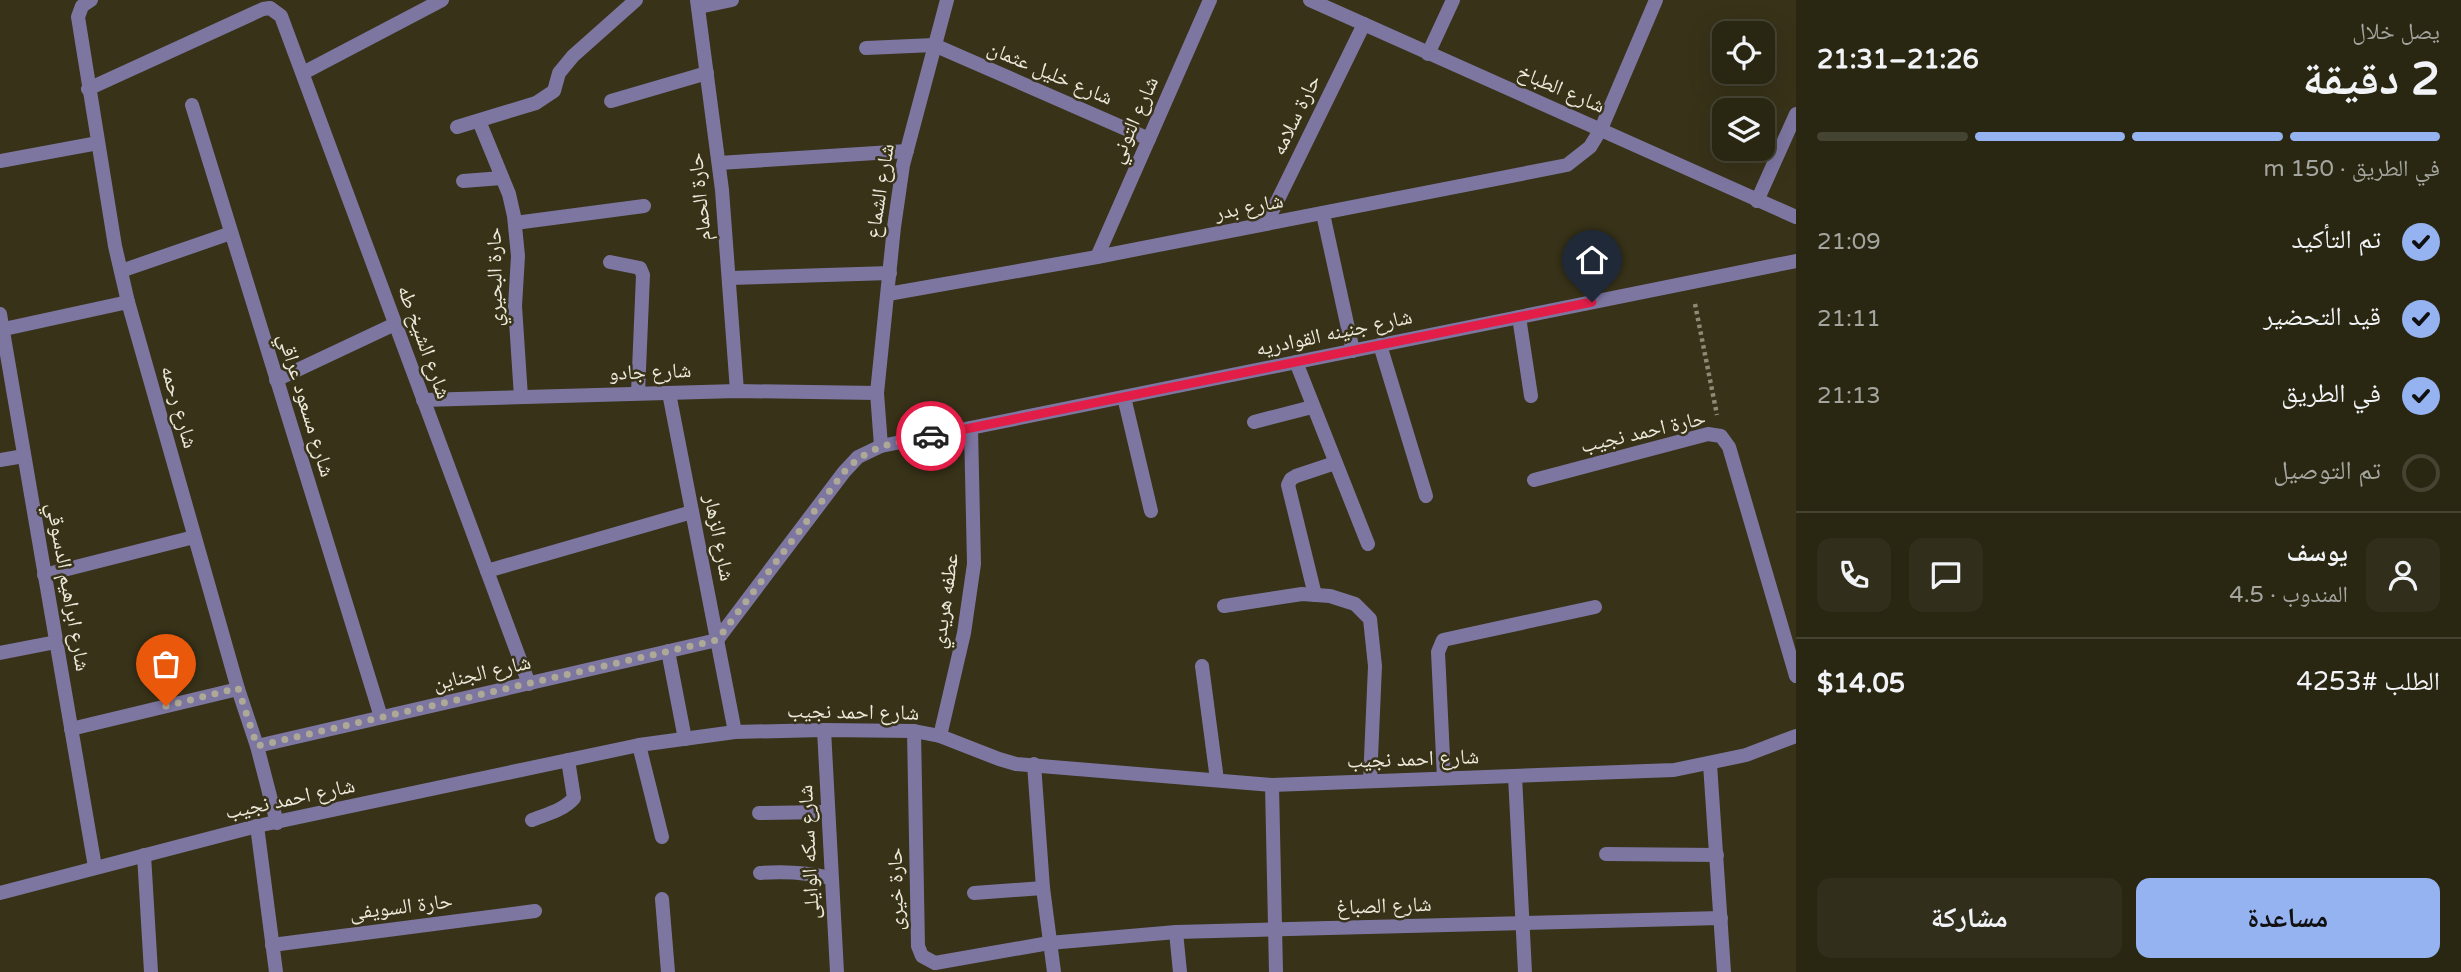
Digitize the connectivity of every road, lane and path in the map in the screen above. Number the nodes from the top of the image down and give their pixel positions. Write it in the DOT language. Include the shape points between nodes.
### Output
graph roads {
  1 [pos="91,0"];
  2 [pos="442,0"];
  3 [pos="636,0"];
  4 [pos="732,0"];
  5 [pos="947,0"];
  6 [pos="1210,0"];
  7 [pos="1310,0"];
  8 [pos="1453,0"];
  9 [pos="1656,0"];
  10 [pos="698,4"];
  11 [pos="1364,24"];
  12 [pos="934,45"];
  13 [pos="866,48"];
  14 [pos="1427,54"];
  15 [pos="303,73"];
  16 [pos="707,73"];
  17 [pos="88,89"];
  18 [pos="611,100"];
  19 [pos="192,105"];
  20 [pos="1796,114"];
  21 [pos="479,121"];
  22 [pos="457,127"];
  23 [pos="1601,129"];
  24 [pos="1149,139"];
  25 [pos="97,143"];
  26 [pos="907,151"];
  27 [pos="0,161"];
  28 [pos="719,163"];
  29 [pos="502,178"];
  30 [pos="463,181"];
  31 [pos="1758,201"];
  32 [pos="644,206"];
  33 [pos="1323,214"];
  34 [pos="1796,217"];
  35 [pos="514,223"];
  36 [pos="1266,224"];
  37 [pos="231,233"];
  38 [pos="1097,257"];
  39 [pos="1796,261"];
  40 [pos="610,262"];
  41 [pos="121,271"];
  42 [pos="890,273"];
  43 [pos="729,278"];
  44 [pos="1690,282"];
  45 [pos="888,294"];
  46 [pos="128,302"];
  47 [pos="0,314"];
  48 [pos="1518,317"];
  49 [pos="395,324"];
  50 [pos="1,329"];
  51 [pos="1380,345"];
  52 [pos="1353,351"];
  53 [pos="1296,362"];
  54 [pos="275,380"];
  55 [pos="737,391"];
  56 [pos="638,393"];
  57 [pos="669,393"];
  58 [pos="877,393"];
  59 [pos="1531,396"];
  60 [pos="521,397"];
  61 [pos="1124,397"];
  62 [pos="423,400"];
  63 [pos="1312,407"];
  64 [pos="1254,422"];
  65 [pos="971,428"];
  66 [pos="1721,436"];
  67 [pos="881,446"];
  68 [pos="24,456"];
  69 [pos="0,460"];
  70 [pos="1335,463"];
  71 [pos="1534,480"];
  72 [pos="1426,496"];
  73 [pos="1151,511"];
  74 [pos="692,512"];
  75 [pos="194,537"];
  76 [pos="1368,544"];
  77 [pos="487,571"];
  78 [pos="44,575"];
  79 [pos="1315,595"];
  80 [pos="1224,606"];
  81 [pos="1595,607"];
  82 [pos="717,640"];
  83 [pos="56,642"];
  84 [pos="668,651"];
  85 [pos="0,653"];
  86 [pos="1202,666"];
  87 [pos="1796,676"];
  88 [pos="529,684"];
  89 [pos="238,688"];
  90 [pos="382,717"];
  91 [pos="71,729"];
  92 [pos="824,730"];
  93 [pos="914,731"];
  94 [pos="735,732"];
  95 [pos="940,736"];
  96 [pos="1796,736"];
  97 [pos="685,739"];
  98 [pos="639,745"];
  99 [pos="257,746"];
  100 [pos="568,760"];
  101 [pos="1034,764"];
  102 [pos="1710,764"];
  103 [pos="1515,776"];
  104 [pos="1444,778"];
  105 [pos="1217,780"];
  106 [pos="1370,781"];
  107 [pos="1272,785"];
  108 [pos="827,812"];
  109 [pos="759,813"];
  110 [pos="533,820"];
  111 [pos="277,823"];
  112 [pos="257,826"];
  113 [pos="662,836"];
  114 [pos="1606,854"];
  115 [pos="144,855"];
  116 [pos="1717,855"];
  117 [pos="95,867"];
  118 [pos="760,873"];
  119 [pos="831,878"];
  120 [pos="1043,888"];
  121 [pos="0,893"];
  122 [pos="974,893"];
  123 [pos="662,899"];
  124 [pos="535,911"];
  125 [pos="1721,918"];
  126 [pos="1522,923"];
  127 [pos="1275,930"];
  128 [pos="1176,932"];
  129 [pos="1049,943"];
  130 [pos="272,944"];
  131 [pos="151,972"];
  132 [pos="276,972"];
  133 [pos="668,972"];
  134 [pos="837,972"];
  135 [pos="1054,972"];
  136 [pos="1180,972"];
  137 [pos="1276,972"];
  138 [pos="1525,972"];
  139 [pos="1724,972"];
  1 -- 17 [label="street, شارع رحمه" via="82,6 78,17"];
  2 -- 15 [label="street"];
  3 -- 21 [label="street" via="573,56 559,73 554,91 536,103"];
  4 -- 10 [label="street"];
  5 -- 12 [label="street, شارع الشماع"];
  6 -- 24 [label="street, شارع التوني"];
  7 -- 11 [label="street, شارع الطباخ"];
  8 -- 14 [label="street"];
  9 -- 23 [label="street, شارع بدر"];
  10 -- 16 [label="street, حارة الحمام"];
  11 -- 14 [label="street, شارع الطباخ"];
  11 -- 36 [label="street, حارة سلامه"];
  12 -- 13 [label="street"];
  12 -- 24 [label="street, شارع خليل عثمان"];
  12 -- 26 [label="street, شارع الشماع"];
  14 -- 23 [label="street, شارع الطباخ"];
  15 -- 17 [label="street, شارع الشيخ طه" via="281,16 270,8"];
  15 -- 49 [label="street, شارع الشيخ طه"];
  16 -- 18 [label="street"];
  16 -- 28 [label="street, حارة الحمام"];
  17 -- 25 [label="street, شارع رحمه"];
  19 -- 37 [label="street, شارع مسعود عراقي"];
  20 -- 31 [label="street"];
  21 -- 22 [label="street"];
  21 -- 29 [label="street, حارة البحيري"];
  23 -- 31 [label="street, شارع الطباخ"];
  23 -- 33 [label="street, شارع بدر" via="1591,147 1567,165"];
  24 -- 38 [label="street, شارع التوني"];
  25 -- 27 [label="street"];
  25 -- 41 [label="street, شارع رحمه"];
  26 -- 28 [label="street"];
  26 -- 42 [label="street, شارع الشماع"];
  28 -- 43 [label="street, حارة الحمام"];
  29 -- 30 [label="street"];
  29 -- 35 [label="street, حارة البحيري"];
  31 -- 34 [label="street, شارع الطباخ"];
  32 -- 35 [label="street"];
  33 -- 36 [label="street, شارع بدر"];
  33 -- 52 [label="street"];
  35 -- 60 [label="street, حارة البحيري"];
  36 -- 38 [label="street, شارع بدر"];
  37 -- 41 [label="street"];
  37 -- 54 [label="street, شارع مسعود عراقي"];
  38 -- 45 [label="street, شارع بدر"];
  39 -- 44 [label="street, شارع جنينه القوادريه"];
  40 -- 56 [label="street" via="640,268 643,275"];
  41 -- 46 [label="street, شارع رحمه"];
  42 -- 43 [label="street"];
  42 -- 45 [label="street, شارع الشماع"];
  43 -- 55 [label="street, حارة الحمام"];
  44 -- 48 [label="street, شارع جنينه القوادريه"];
  44 -- 66 [label="path"];
  45 -- 58 [label="street, شارع الشماع"];
  46 -- 50 [label="street"];
  46 -- 75 [label="street, شارع رحمه"];
  47 -- 50 [label="street, شارع ابراهيم الدسوقي"];
  48 -- 51 [label="street, شارع جنينه القوادريه"];
  48 -- 59 [label="street"];
  49 -- 54 [label="street"];
  49 -- 62 [label="street, شارع الشيخ طه"];
  50 -- 68 [label="street, شارع ابراهيم الدسوقي"];
  51 -- 52 [label="street, شارع جنينه القوادريه"];
  51 -- 72 [label="street"];
  52 -- 53 [label="street, شارع جنينه القوادريه"];
  53 -- 61 [label="street, شارع جنينه القوادريه"];
  53 -- 63 [label="street"];
  54 -- 90 [label="street, شارع مسعود عراقي"];
  55 -- 57 [label="street, شارع جادو"];
  55 -- 58 [label="street, شارع جادو"];
  56 -- 57 [label="street, شارع جادو"];
  56 -- 60 [label="street, شارع جادو"];
  57 -- 74 [label="street, شارع الزهار"];
  58 -- 67 [label="street, شارع الشماع"];
  60 -- 62 [label="street, شارع جادو"];
  61 -- 65 [label="street, شارع جنينه القوادريه"];
  61 -- 73 [label="street"];
  62 -- 77 [label="street, شارع الشيخ طه"];
  63 -- 64 [label="street"];
  63 -- 70 [label="street"];
  65 -- 67 [label="street, شارع جنينه القوادريه"];
  65 -- 95 [label="street, عطفه هريدي" via="974,564 964,633"];
  66 -- 71 [label="street, حارة احمد نجيب" via="1708,434"];
  66 -- 87 [label="street, حارة احمد نجيب"];
  67 -- 82 [label="street" via="858,457 844,472"];
  68 -- 69 [label="street"];
  68 -- 78 [label="street, شارع ابراهيم الدسوقي"];
  70 -- 76 [label="street"];
  70 -- 79 [label="street" via="1296,476 1288,485"];
  74 -- 77 [label="street"];
  74 -- 82 [label="street, شارع الزهار"];
  75 -- 78 [label="street"];
  75 -- 89 [label="street, شارع رحمه"];
  77 -- 88 [label="street, شارع الشيخ طه"];
  78 -- 83 [label="street, شارع ابراهيم الدسوقي"];
  79 -- 80 [label="street"];
  79 -- 106 [label="street" via="1355,604 1370,619 1375,666"];
  81 -- 104 [label="street" via="1443,640 1438,652"];
  82 -- 84 [label="street, شارع الجناين"];
  82 -- 94 [label="street, شارع الزهار"];
  83 -- 85 [label="street"];
  83 -- 91 [label="street, شارع ابراهيم الدسوقي"];
  84 -- 88 [label="street, شارع الجناين"];
  84 -- 97 [label="street"];
  86 -- 105 [label="street"];
  88 -- 90 [label="street, شارع الجناين"];
  89 -- 91 [label="street"];
  89 -- 99 [label="street, شارع رحمه"];
  90 -- 99 [label="street, شارع الجناين"];
  91 -- 117 [label="street, شارع ابراهيم الدسوقي"];
  92 -- 93 [label="street, شارع احمد نجيب"];
  92 -- 94 [label="street, شارع احمد نجيب"];
  92 -- 108 [label="street, شارع سكه الوايلى"];
  93 -- 95 [label="street, شارع احمد نجيب"];
  93 -- 129 [label="street, حارة خيرى" via="918,946 922,956 935,964"];
  94 -- 97 [label="street, شارع احمد نجيب"];
  95 -- 101 [label="street, شارع احمد نجيب" via="999,760"];
  96 -- 102 [label="street, شارع احمد نجيب"];
  97 -- 98 [label="street, شارع احمد نجيب"];
  98 -- 100 [label="street, شارع احمد نجيب"];
  98 -- 113 [label="street"];
  99 -- 111 [label="street, شارع رحمه"];
  100 -- 110 [label="street" via="574,798 569,805"];
  100 -- 111 [label="street, شارع احمد نجيب"];
  101 -- 105 [label="street, شارع احمد نجيب"];
  101 -- 120 [label="street"];
  102 -- 103 [label="street, شارع احمد نجيب" via="1674,770"];
  102 -- 116 [label="street"];
  103 -- 104 [label="street, شارع احمد نجيب"];
  103 -- 126 [label="street"];
  104 -- 106 [label="street, شارع احمد نجيب"];
  105 -- 107 [label="street, شارع احمد نجيب"];
  106 -- 107 [label="street, شارع احمد نجيب"];
  107 -- 127 [label="street"];
  108 -- 109 [label="street"];
  108 -- 119 [label="street, شارع سكه الوايلى"];
  111 -- 112 [label="street, شارع احمد نجيب"];
  112 -- 115 [label="street, شارع احمد نجيب"];
  112 -- 130 [label="street"];
  114 -- 116 [label="street"];
  115 -- 117 [label="street, شارع احمد نجيب"];
  115 -- 131 [label="street"];
  116 -- 125 [label="street"];
  117 -- 121 [label="street, شارع احمد نجيب"];
  118 -- 119 [label="street" via="807,872"];
  119 -- 134 [label="street, شارع سكه الوايلى"];
  120 -- 122 [label="street"];
  120 -- 129 [label="street"];
  123 -- 133 [label="street"];
  124 -- 130 [label="street, حارة السويفى"];
  125 -- 126 [label="street, شارع الصباغ"];
  125 -- 139 [label="street"];
  126 -- 127 [label="street, شارع الصباغ"];
  126 -- 138 [label="street"];
  127 -- 128 [label="street, شارع الصباغ"];
  127 -- 137 [label="street"];
  128 -- 129 [label="street, شارع الصباغ"];
  128 -- 136 [label="street"];
  129 -- 135 [label="street"];
  130 -- 132 [label="street"];
}
